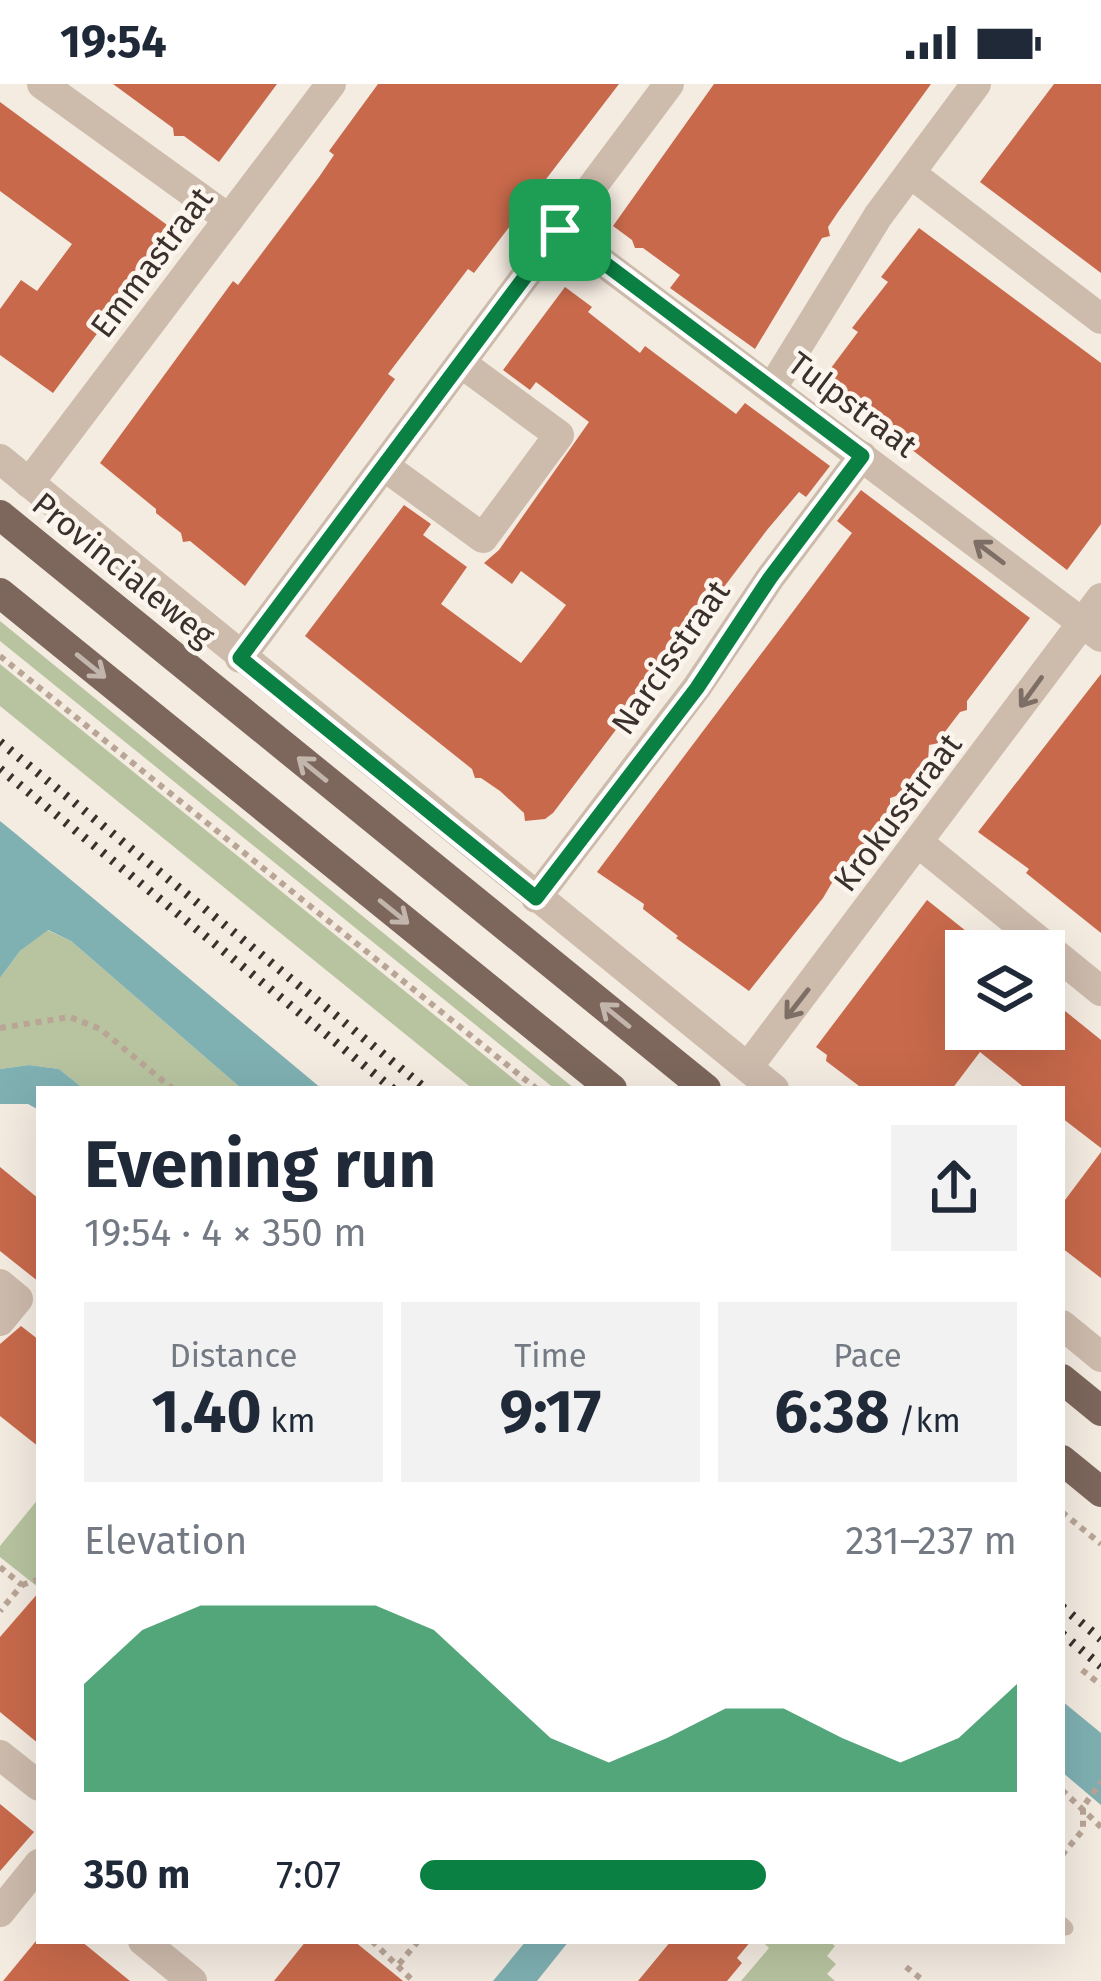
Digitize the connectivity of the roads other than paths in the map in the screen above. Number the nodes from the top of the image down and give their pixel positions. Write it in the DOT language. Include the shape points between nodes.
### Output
graph roads {
  1 [pos="42,84"];
  2 [pos="331,84"];
  3 [pos="669,84"];
  4 [pos="976,84"];
  5 [pos="910,173"];
  6 [pos="229,219"];
  7 [pos="560,230"];
  8 [pos="1101,319"];
  9 [pos="461,363"];
  10 [pos="772,388"];
  11 [pos="862,456"];
  12 [pos="0,459"];
  13 [pos="384,466"];
  14 [pos="29,483"];
  15 [pos="0,514"];
  16 [pos="0,593"];
  17 [pos="1095,619"];
  18 [pos="240,658"];
  19 [pos="920,844"];
  20 [pos="536,898"];
  21 [pos="1101,991"];
  22 [pos="748,1067"];
  23 [pos="608,1086"];
  24 [pos="702,1086"];
  25 [pos="770,1086"];
  26 [pos="0,1284"];
  27 [pos="0,1321"];
  28 [pos="1065,1328"];
  29 [pos="1101,1358"];
  30 [pos="1065,1381"];
  31 [pos="1101,1411"];
  32 [pos="1065,1462"];
  33 [pos="1101,1492"];
  34 [pos="0,1754"];
  35 [pos="36,1784"];
  36 [pos="36,1868"];
  37 [pos="0,1912"];
  38 [pos="147,1944"];
  39 [pos="192,1981"];
  1 -- 6 [label="street"];
  2 -- 6 [label="street, Emmastraat"];
  3 -- 7 [label="street"];
  4 -- 5 [label="street"];
  5 -- 8 [label="street"];
  5 -- 10 [label="street"];
  6 -- 14 [label="street, Emmastraat"];
  7 -- 9 [label="street"];
  7 -- 10 [label="street, Tulpstraat"];
  9 -- 13 [label="street"];
  9 -- 13 [label="street" via="560,435 483,538"];
  10 -- 11 [label="street, Tulpstraat"];
  17 -- 11 [label="street, Tulpstraat, one-way"];
  11 -- 20 [label="street, Narcisstraat"];
  12 -- 14 [label="street"];
  13 -- 18 [label="street"];
  14 -- 18 [label="street"];
  24 -- 15 [label="main road, Provincialeweg, one-way"];
  16 -- 23 [label="main road, one-way"];
  17 -- 19 [label="street, Krokusstraat, one-way"];
  18 -- 20 [label="street"];
  19 -- 21 [label="street"];
  19 -- 22 [label="street, Krokusstraat, one-way"];
  20 -- 22 [label="street"];
  22 -- 25 [label="street"];
  26 -- 27 [label="street" via="18,1299"];
  28 -- 29 [label="street"];
  30 -- 31 [label="main road"];
  32 -- 33 [label="main road"];
  34 -- 35 [label="street"];
  36 -- 37 [label="street"];
  38 -- 39 [label="street"];
}
